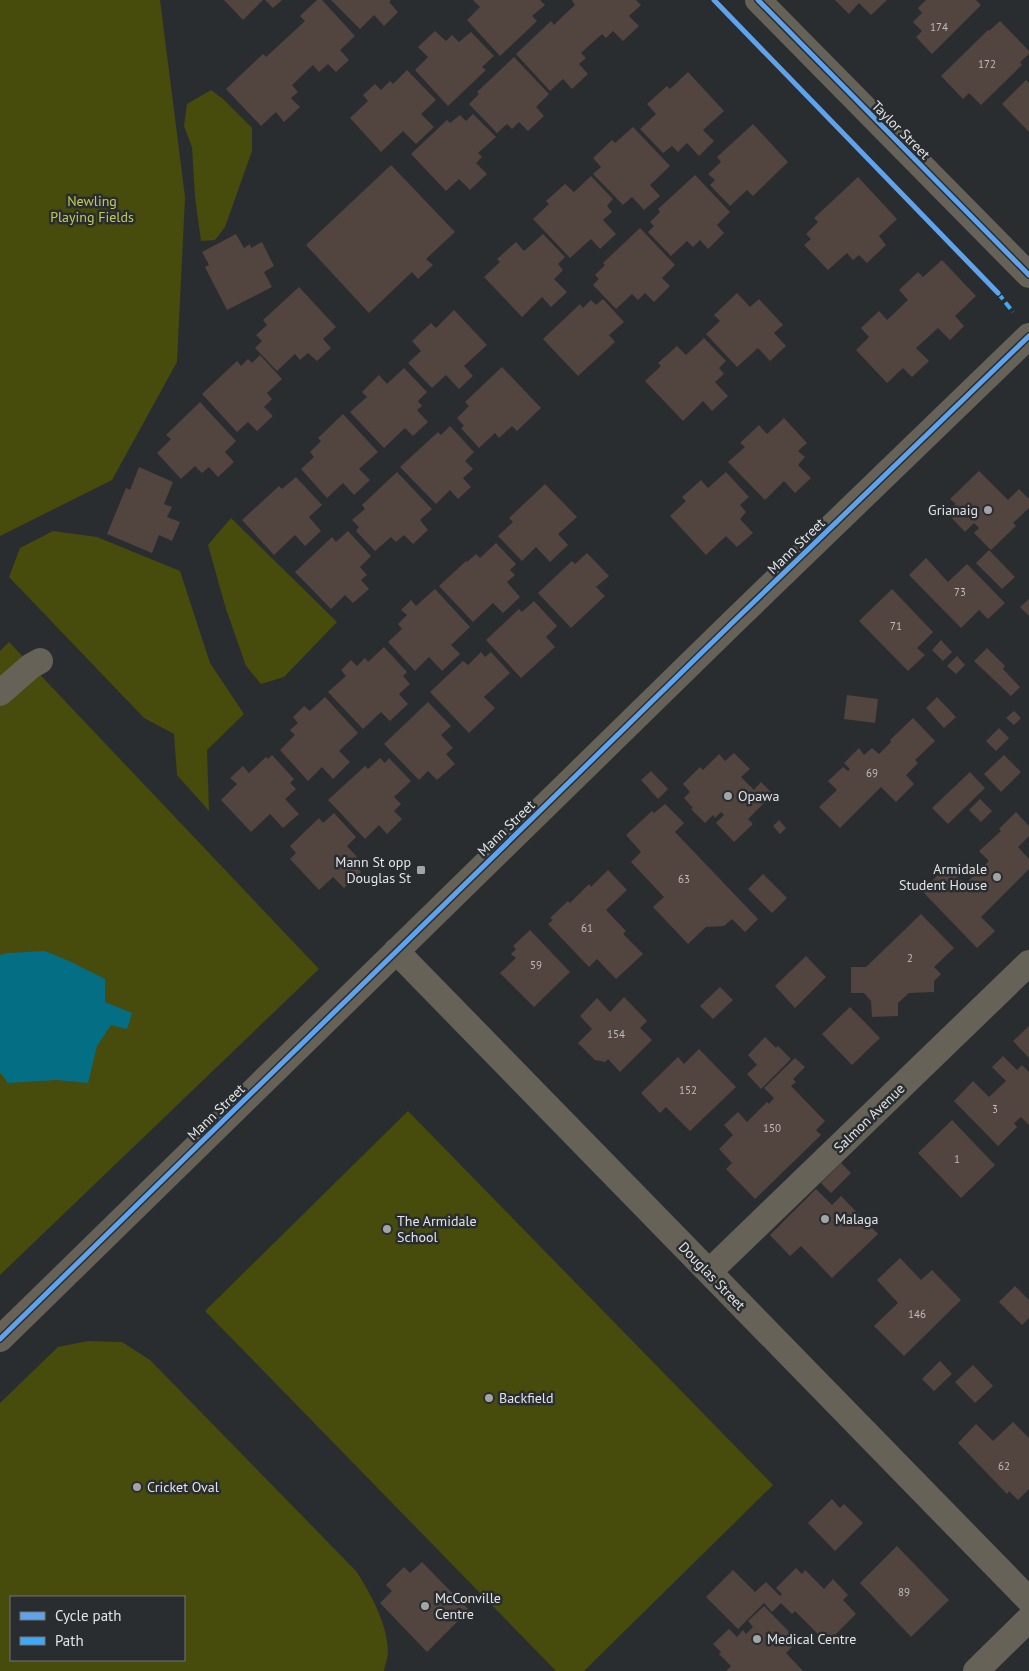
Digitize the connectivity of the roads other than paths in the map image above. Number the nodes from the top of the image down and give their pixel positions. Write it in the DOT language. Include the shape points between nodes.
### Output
graph roads {
  1 [pos="758,0"];
  2 [pos="1029,275"];
  3 [pos="1029,336"];
  4 [pos="40,661"];
  5 [pos="0,693"];
  6 [pos="396,951"];
  7 [pos="1029,963"];
  8 [pos="710,1272"];
  9 [pos="0,1339"];
  10 [pos="1029,1600"];
  11 [pos="1029,1619"];
  12 [pos="976,1671"];
  1 -- 2 [label="street, Taylor Street"];
  3 -- 6 [label="street, Mann Street"];
  4 -- 5 [label="street"];
  6 -- 8 [label="street, Douglas Street"];
  6 -- 9 [label="street, Mann Street"];
  7 -- 8 [label="street, Salmon Avenue"];
  8 -- 10 [label="street, Douglas Street"];
  11 -- 12 [label="street"];
}
